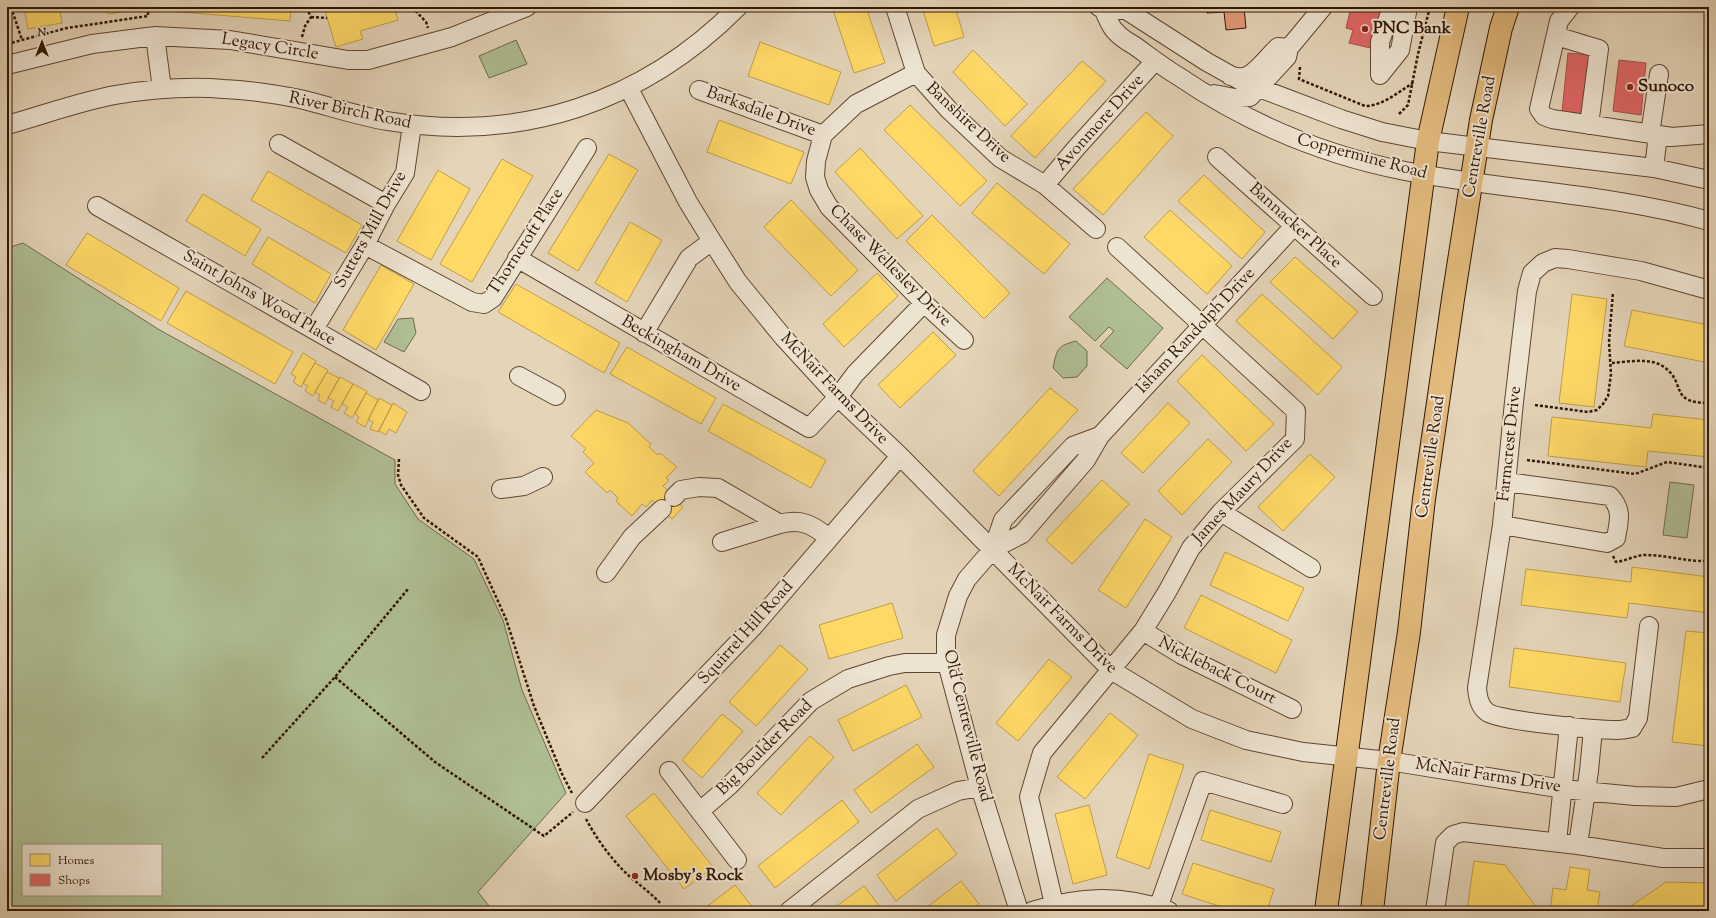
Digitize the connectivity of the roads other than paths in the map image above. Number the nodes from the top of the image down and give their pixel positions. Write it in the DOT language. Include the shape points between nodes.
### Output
graph roads {
  1 [pos="527,7"];
  2 [pos="738,7"];
  3 [pos="895,7"];
  4 [pos="1323,7"];
  5 [pos="1392,7"];
  6 [pos="1408,7"];
  7 [pos="1458,7"];
  8 [pos="1508,7"];
  9 [pos="1570,7"];
  10 [pos="1101,8"];
  11 [pos="1393,26"];
  12 [pos="155,36"];
  13 [pos="1556,36"];
  14 [pos="1294,54"];
  15 [pos="1155,61"];
  16 [pos="7,65"];
  17 [pos="916,73"];
  18 [pos="1380,74"];
  19 [pos="1659,74"];
  20 [pos="1230,76"];
  21 [pos="1192,86"];
  22 [pos="628,87"];
  23 [pos="1259,88"];
  24 [pos="162,89"];
  25 [pos="699,90"];
  26 [pos="7,125"];
  27 [pos="412,125"];
  28 [pos="1589,125"];
  29 [pos="1654,134"];
  30 [pos="1709,134"];
  31 [pos="823,135"];
  32 [pos="1428,140"];
  33 [pos="279,144"];
  34 [pos="1477,147"];
  35 [pos="586,148"];
  36 [pos="1217,157"];
  37 [pos="1654,168"];
  38 [pos="1424,175"];
  39 [pos="1709,180"];
  40 [pos="1471,182"];
  41 [pos="1045,185"];
  42 [pos="386,204"];
  43 [pos="97,206"];
  44 [pos="1709,221"];
  45 [pos="1294,226"];
  46 [pos="1096,229"];
  47 [pos="712,241"];
  48 [pos="365,244"];
  49 [pos="1117,246"];
  50 [pos="517,258"];
  51 [pos="1709,290"];
  52 [pos="1373,296"];
  53 [pos="924,303"];
  54 [pos="1202,324"];
  55 [pos="314,329"];
  56 [pos="644,333"];
  57 [pos="964,340"];
  58 [pos="519,376"];
  59 [pos="421,392"];
  60 [pos="556,396"];
  61 [pos="838,397"];
  62 [pos="900,456"];
  63 [pos="543,477"];
  64 [pos="1507,482"];
  65 [pos="501,489"];
  66 [pos="1221,512"];
  67 [pos="780,524"];
  68 [pos="1502,525"];
  69 [pos="829,538"];
  70 [pos="722,542"];
  71 [pos="993,549"];
  72 [pos="1311,568"];
  73 [pos="606,573"];
  74 [pos="1649,626"];
  75 [pos="1143,631"];
  76 [pos="947,663"];
  77 [pos="1111,670"];
  78 [pos="1292,709"];
  79 [pos="1569,726"];
  80 [pos="1593,729"];
  81 [pos="1347,757"];
  82 [pos="1389,761"];
  83 [pos="669,771"];
  84 [pos="980,787"];
  85 [pos="1563,789"];
  86 [pos="1709,789"];
  87 [pos="1586,791"];
  88 [pos="1283,804"];
  89 [pos="582,805"];
  90 [pos="700,811"];
  91 [pos="1557,842"];
  92 [pos="1578,845"];
  93 [pos="1709,858"];
  94 [pos="737,860"];
  95 [pos="1054,904"];
  96 [pos="1161,910"];
  97 [pos="789,911"];
  98 [pos="1019,911"];
  99 [pos="1032,911"];
  100 [pos="1326,911"];
  101 [pos="1372,911"];
  102 [pos="1435,911"];
  1 -- 12 [label="street, Legacy Circle" via="452,36 368,60 348,60 230,40"];
  2 -- 22 [label="street, River Birch Road" via="684,55"];
  3 -- 17 [label="street, Banshire Drive"];
  4 -- 14 [label="street"];
  5 -- 18 [label="street" via="1380,42"];
  6 -- 18 [label="street" via="1400,50"];
  7 -- 32 [label="main road"];
  8 -- 34 [label="main road, Centreville Road" via="1501,28"];
  9 -- 13 [label="street" via="1559,21"];
  10 -- 15 [label="street, Coppermine Road" via="1114,32"];
  10 -- 20 [label="street, Coppermine Road" via="1126,10"];
  11 -- 18 [label="street"];
  12 -- 16 [label="street, Legacy Circle" via="92,44"];
  12 -- 24 [label="street"];
  13 -- 28 [label="street" via="1599,48"];
  13 -- 28 [label="street" via="1539,109 1544,116 1552,119"];
  14 -- 20 [label="street" via="1278,47 1247,76"];
  14 -- 23 [label="street" via="1287,57"];
  15 -- 21 [label="street, Coppermine Road"];
  15 -- 41 [label="street, Avonmore Drive"];
  17 -- 31 [label="street" via="856,104"];
  17 -- 41 [label="street, Banshire Drive" via="949,110 1000,158"];
  19 -- 29 [label="street"];
  20 -- 23 [label="street, Coppermine Road"];
  21 -- 23 [label="street" via="1222,96 1242,99 1250,97"];
  21 -- 38 [label="street, Coppermine Road" via="1257,123 1300,141 1366,162"];
  22 -- 27 [label="street, River Birch Road" via="586,106 512,124 468,127"];
  22 -- 47 [label="street, McNair Farms Drive" via="688,202"];
  23 -- 32 [label="street, Coppermine Road" via="1382,132"];
  24 -- 26 [label="street, River Birch Road" via="115,95"];
  24 -- 27 [label="street, River Birch Road" via="223,88 256,92 300,99"];
  25 -- 31 [label="street, Barksdale Drive"];
  27 -- 42 [label="street, Sutters Mill Drive" via="405,173"];
  28 -- 29 [label="street"];
  29 -- 30 [label="street" via="1672,137"];
  29 -- 37 [label="street"];
  31 -- 53 [label="street, Chase Wellesley Drive" via="816,161 815,177 829,208"];
  32 -- 34 [label="street, Coppermine Road"];
  32 -- 38 [label="main road"];
  33 -- 42 [label="street"];
  34 -- 37 [label="street, Coppermine Road"];
  34 -- 40 [label="main road, Centreville Road"];
  35 -- 50 [label="street, Thorncroft Place"];
  36 -- 45 [label="street, Bannacker Place"];
  37 -- 39 [label="street, Coppermine Road"];
  38 -- 40 [label="street, Coppermine Road"];
  38 -- 81 [label="main road"];
  40 -- 44 [label="street, Coppermine Road" via="1620,201"];
  40 -- 82 [label="main road, Centreville Road" via="1424,499 1409,632"];
  41 -- 46 [label="street, Banshire Drive"];
  42 -- 48 [label="street, Sutters Mill Drive"];
  43 -- 55 [label="street, Saint Johns Wood Place"];
  45 -- 52 [label="street, Bannacker Place"];
  45 -- 54 [label="street, Isham Randolph Drive"];
  47 -- 56 [label="street" via="689,258"];
  47 -- 61 [label="street, McNair Farms Drive" via="743,288 783,337"];
  48 -- 50 [label="street, Thorncroft Place" via="472,302 484,304 493,298"];
  48 -- 55 [label="street, Sutters Mill Drive"];
  49 -- 54 [label="street, James Maury Drive"];
  50 -- 56 [label="street, Beckingham Drive"];
  51 -- 64 [label="street, Farmcrest Drive" via="1641,271 1568,259 1554,258 1532,272 1527,291"];
  53 -- 57 [label="street, Chase Wellesley Drive"];
  53 -- 61 [label="street" via="855,374"];
  54 -- 66 [label="street, James Maury Drive" via="1296,411 1295,439"];
  54 -- 71 [label="street, Isham Randolph Drive" via="1100,436 1086,460 1022,534"];
  55 -- 59 [label="street, Saint Johns Wood Place"];
  56 -- 61 [label="street, Beckingham Drive" via="809,428"];
  58 -- 60 [label="street"];
  61 -- 62 [label="street, McNair Farms Drive"];
  62 -- 69 [label="street, Squirrel Hill Road"];
  62 -- 71 [label="street, McNair Farms Drive"];
  63 -- 65 [label="street" via="524,486"];
  64 -- 68 [label="street, Farmcrest Drive"];
  64 -- 68 [label="street" via="1610,496 1618,505 1620,521 1616,538 1607,543"];
  66 -- 72 [label="street"];
  66 -- 75 [label="street, James Maury Drive" via="1191,548"];
  67 -- 69 [label="street" via="792,521 805,523"];
  67 -- 70 [label="street"];
  67 -- 73 [label="street" via="718,488 699,487 681,490 632,537"];
  68 -- 79 [label="street, Farmcrest Drive" via="1477,688 1479,702 1487,713 1509,719"];
  69 -- 89 [label="street, Squirrel Hill Road" via="754,626"];
  71 -- 76 [label="street, Old Centreville Road" via="967,579 958,596 946,635"];
  71 -- 77 [label="street, McNair Farms Drive"];
  74 -- 80 [label="street, Farmcrest Drive" via="1638,718 1632,728"];
  75 -- 77 [label="street, James Maury Drive"];
  75 -- 78 [label="street, Nickleback Court" via="1182,655"];
  76 -- 84 [label="street, Old Centreville Road"];
  76 -- 90 [label="street, Big Boulder Road" via="905,663 889,666 848,679 811,701 729,786"];
  77 -- 81 [label="street, McNair Farms Drive" via="1192,719 1246,740 1303,752"];
  77 -- 95 [label="street, James Maury Drive" via="1042,753 1029,797"];
  79 -- 80 [label="street, Farmcrest Drive"];
  79 -- 85 [label="street"];
  80 -- 87 [label="street"];
  81 -- 82 [label="street, McNair Farms Drive"];
  81 -- 100 [label="main road"];
  82 -- 85 [label="street, McNair Farms Drive"];
  82 -- 101 [label="main road, Centreville Road"];
  83 -- 90 [label="street"];
  84 -- 97 [label="street" via="958,791 918,810"];
  84 -- 98 [label="street, Old Centreville Road"];
  85 -- 87 [label="street, McNair Farms Drive"];
  85 -- 91 [label="street"];
  86 -- 87 [label="street, McNair Farms Drive" via="1676,797"];
  87 -- 92 [label="street"];
  88 -- 96 [label="street" via="1203,781"];
  90 -- 94 [label="street"];
  91 -- 92 [label="street"];
  91 -- 102 [label="street" via="1463,832 1453,835 1445,843"];
  92 -- 93 [label="street" via="1663,858"];
  95 -- 96 [label="street" via="1113,898"];
  95 -- 99 [label="street"];
}
